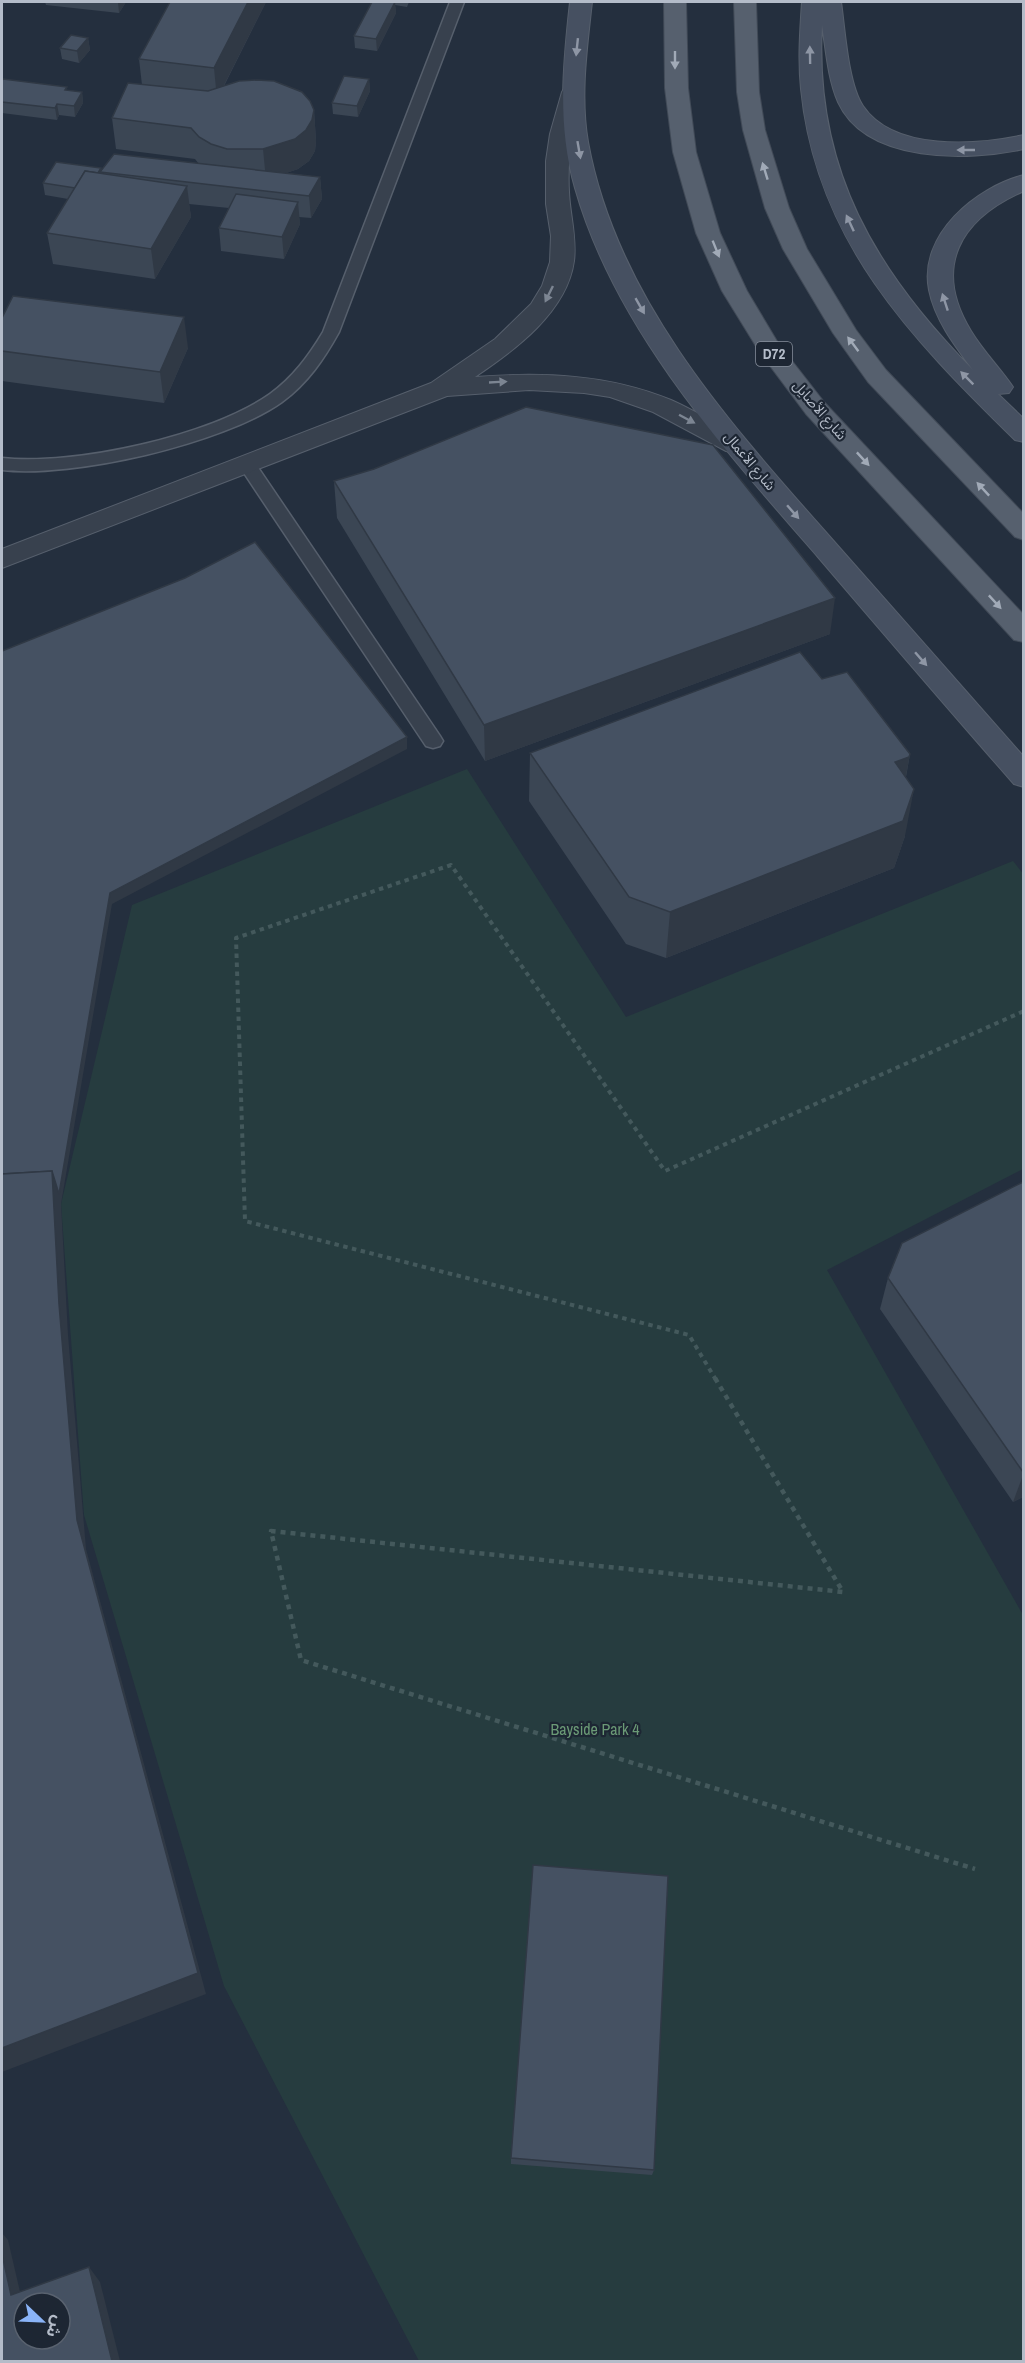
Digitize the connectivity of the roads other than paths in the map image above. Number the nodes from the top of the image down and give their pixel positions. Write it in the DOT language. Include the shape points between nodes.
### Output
graph roads {
  1 [pos="457,2"];
  2 [pos="581,2"];
  3 [pos="675,2"];
  4 [pos="745,2"];
  5 [pos="813,2"];
  6 [pos="830,2"];
  7 [pos="573,92"];
  8 [pos="1023,142"];
  9 [pos="1023,182"];
  10 [pos="440,388"];
  11 [pos="1023,420"];
  12 [pos="1023,434"];
  13 [pos="735,445"];
  14 [pos="2,464"];
  15 [pos="247,464"];
  16 [pos="1023,531"];
  17 [pos="2,559"];
  18 [pos="1023,633"];
  19 [pos="433,741"];
  20 [pos="1023,777"];
  1 -- 14 [label="lane" via="331,332 322,353 307,372 262,408 202,433 64,466"];
  2 -- 7 [label="street, شارع الأعمال, one-way"];
  3 -- 18 [label="main road, شارع الأصايل / D72, one-way" via="676,92 689,173 720,260 743,304 805,396"];
  16 -- 4 [label="main road, one-way" via="877,376 839,325 795,249 777,208 754,130 748,92"];
  12 -- 5 [label="street, one-way" via="911,317 854,232 820,149 809,53"];
  8 -- 6 [label="street, one-way" via="996,149 931,148 874,128 854,112 845,92"];
  7 -- 10 [label="street, one-way" via="557,148 555,177 563,238 560,271 544,303 518,334"];
  7 -- 13 [label="street, شارع الأعمال, one-way" via="574,123 585,177 612,254 664,347"];
  11 -- 9 [label="street, one-way" via="956,328 944,299 940,271 944,250 954,230 991,198"];
  10 -- 13 [label="street, one-way" via="529,381 597,388 660,405"];
  10 -- 15 [label="street"];
  13 -- 20 [label="street, شارع الأعمال, one-way"];
  15 -- 17 [label="street"];
  15 -- 19 [label="lane"];
}
